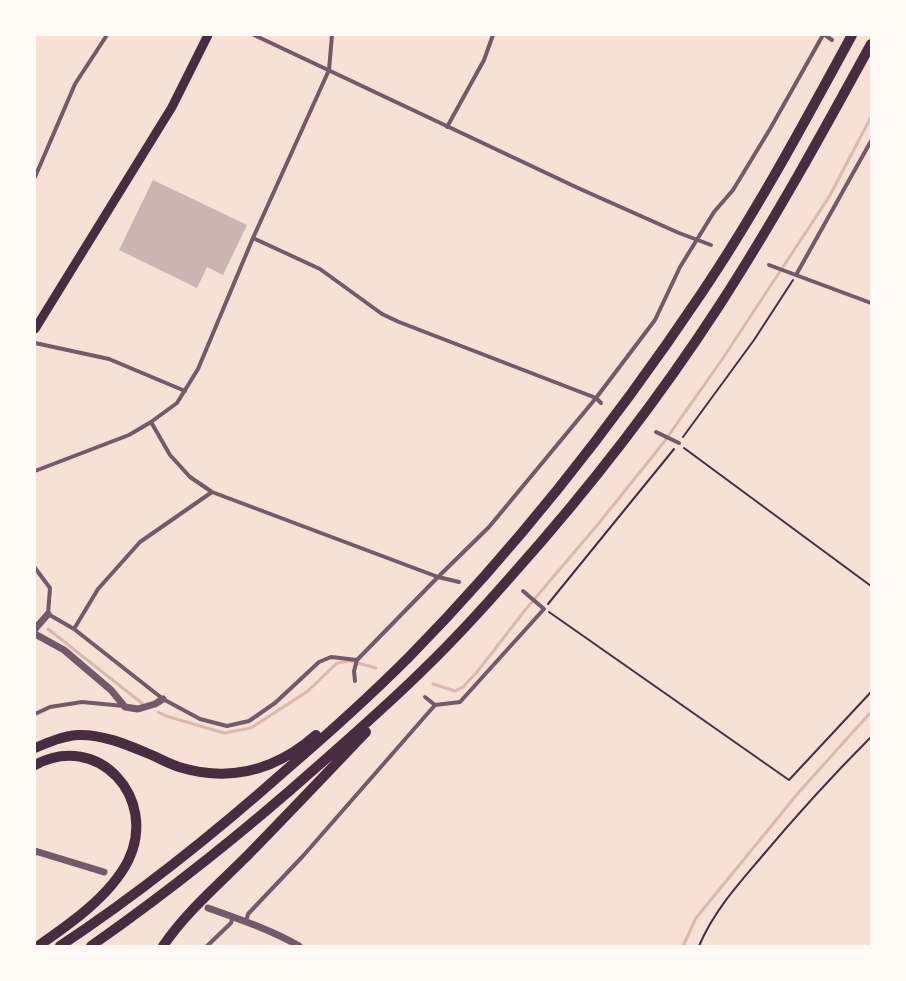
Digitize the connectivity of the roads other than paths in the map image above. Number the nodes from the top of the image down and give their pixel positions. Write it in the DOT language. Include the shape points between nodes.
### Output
graph roads {
  1 [pos="107,35"];
  2 [pos="208,35"];
  3 [pos="254,35"];
  4 [pos="332,35"];
  5 [pos="492,35"];
  6 [pos="824,35"];
  7 [pos="852,35"];
  8 [pos="832,40"];
  9 [pos="871,44"];
  10 [pos="329,70"];
  11 [pos="446,127"];
  12 [pos="871,141"];
  13 [pos="35,177"];
  14 [pos="253,238"];
  15 [pos="696,240"];
  16 [pos="711,245"];
  17 [pos="771,265"];
  18 [pos="794,274"];
  19 [pos="54,297"];
  20 [pos="871,303"];
  21 [pos="35,322"];
  22 [pos="35,329"];
  23 [pos="35,344"];
  24 [pos="185,391"];
  25 [pos="596,398"];
  26 [pos="601,403"];
  27 [pos="151,422"];
  28 [pos="659,433"];
  29 [pos="679,443"];
  30 [pos="35,471"];
  31 [pos="212,492"];
  32 [pos="35,568"];
  33 [pos="438,577"];
  34 [pos="458,582"];
  35 [pos="471,590"];
  36 [pos="523,591"];
  37 [pos="48,614"];
  38 [pos="35,629"];
  39 [pos="74,629"];
  40 [pos="35,634"];
  41 [pos="357,660"];
  42 [pos="426,667"];
  43 [pos="355,681"];
  44 [pos="425,697"];
  45 [pos="163,699"];
  46 [pos="125,706"];
  47 [pos="435,706"];
  48 [pos="35,714"];
  49 [pos="35,748"];
  50 [pos="35,765"];
  51 [pos="35,851"];
  52 [pos="104,872"];
  53 [pos="208,908"];
  54 [pos="233,916"];
  55 [pos="246,922"];
  56 [pos="62,944"];
  57 [pos="38,946"];
  58 [pos="91,946"];
  59 [pos="163,946"];
  60 [pos="207,946"];
  61 [pos="300,946"];
  1 -- 13 [label="street" via="75,84"];
  2 -- 19 [label="highway" via="172,107"];
  3 -- 10 [label="street"];
  4 -- 10 [label="street"];
  5 -- 11 [label="street" via="484,60"];
  6 -- 8 [label="street"];
  6 -- 15 [label="street" via="733,190 714,212"];
  7 -- 35 [label="highway" via="754,210 702,293 592,444 537,514"];
  9 -- 42 [label="highway" via="772,220 719,306 668,379 610,458 555,526"];
  10 -- 11 [label="street"];
  10 -- 14 [label="street"];
  11 -- 15 [label="street"];
  12 -- 18 [label="street"];
  14 -- 24 [label="street" via="198,369"];
  14 -- 25 [label="street" via="320,269 393,320"];
  15 -- 16 [label="street"];
  15 -- 25 [label="street" via="680,267 656,320"];
  17 -- 18 [label="street"];
  18 -- 20 [label="street"];
  19 -- 21 [label="highway"];
  19 -- 22 [label="highway"];
  23 -- 24 [label="street" via="109,359"];
  24 -- 27 [label="street" via="177,403"];
  25 -- 26 [label="street"];
  25 -- 33 [label="street" via="489,527"];
  27 -- 30 [label="street" via="129,435"];
  27 -- 31 [label="street" via="170,455 190,477"];
  28 -- 29 [label="street"];
  31 -- 33 [label="street"];
  31 -- 39 [label="street" via="140,542 98,588"];
  32 -- 37 [label="street" via="50,588"];
  33 -- 34 [label="street"];
  33 -- 41 [label="street"];
  35 -- 49 [label="highway" via="308,742 284,759 262,768 241,773 200,772 178,766 126,744 79,735 56,739"];
  35 -- 56 [label="highway" via="408,657 348,715 227,822 118,906"];
  36 -- 47 [label="street" via="544,608 460,702"];
  37 -- 38 [label="street"];
  37 -- 39 [label="street"];
  39 -- 45 [label="street"];
  40 -- 46 [label="street" via="64,650 111,690"];
  41 -- 43 [label="street" via="354,669"];
  41 -- 45 [label="street" via="331,657 319,662 275,703 249,721 227,726 200,719"];
  42 -- 58 [label="highway" via="357,732 239,835"];
  42 -- 59 [label="highway" via="284,819 188,915"];
  44 -- 47 [label="street"];
  45 -- 46 [label="street" via="138,709"];
  46 -- 48 [label="street" via="82,702 50,707"];
  47 -- 55 [label="street" via="303,856 248,914"];
  50 -- 57 [label="highway" via="53,757 71,755 87,758 105,766 119,777 128,791 135,809 137,826 128,860 105,892 82,914"];
  51 -- 52 [label="street"];
  53 -- 54 [label="street"];
  54 -- 55 [label="street"];
  54 -- 60 [label="street" via="231,923"];
  55 -- 61 [label="street"];
}
